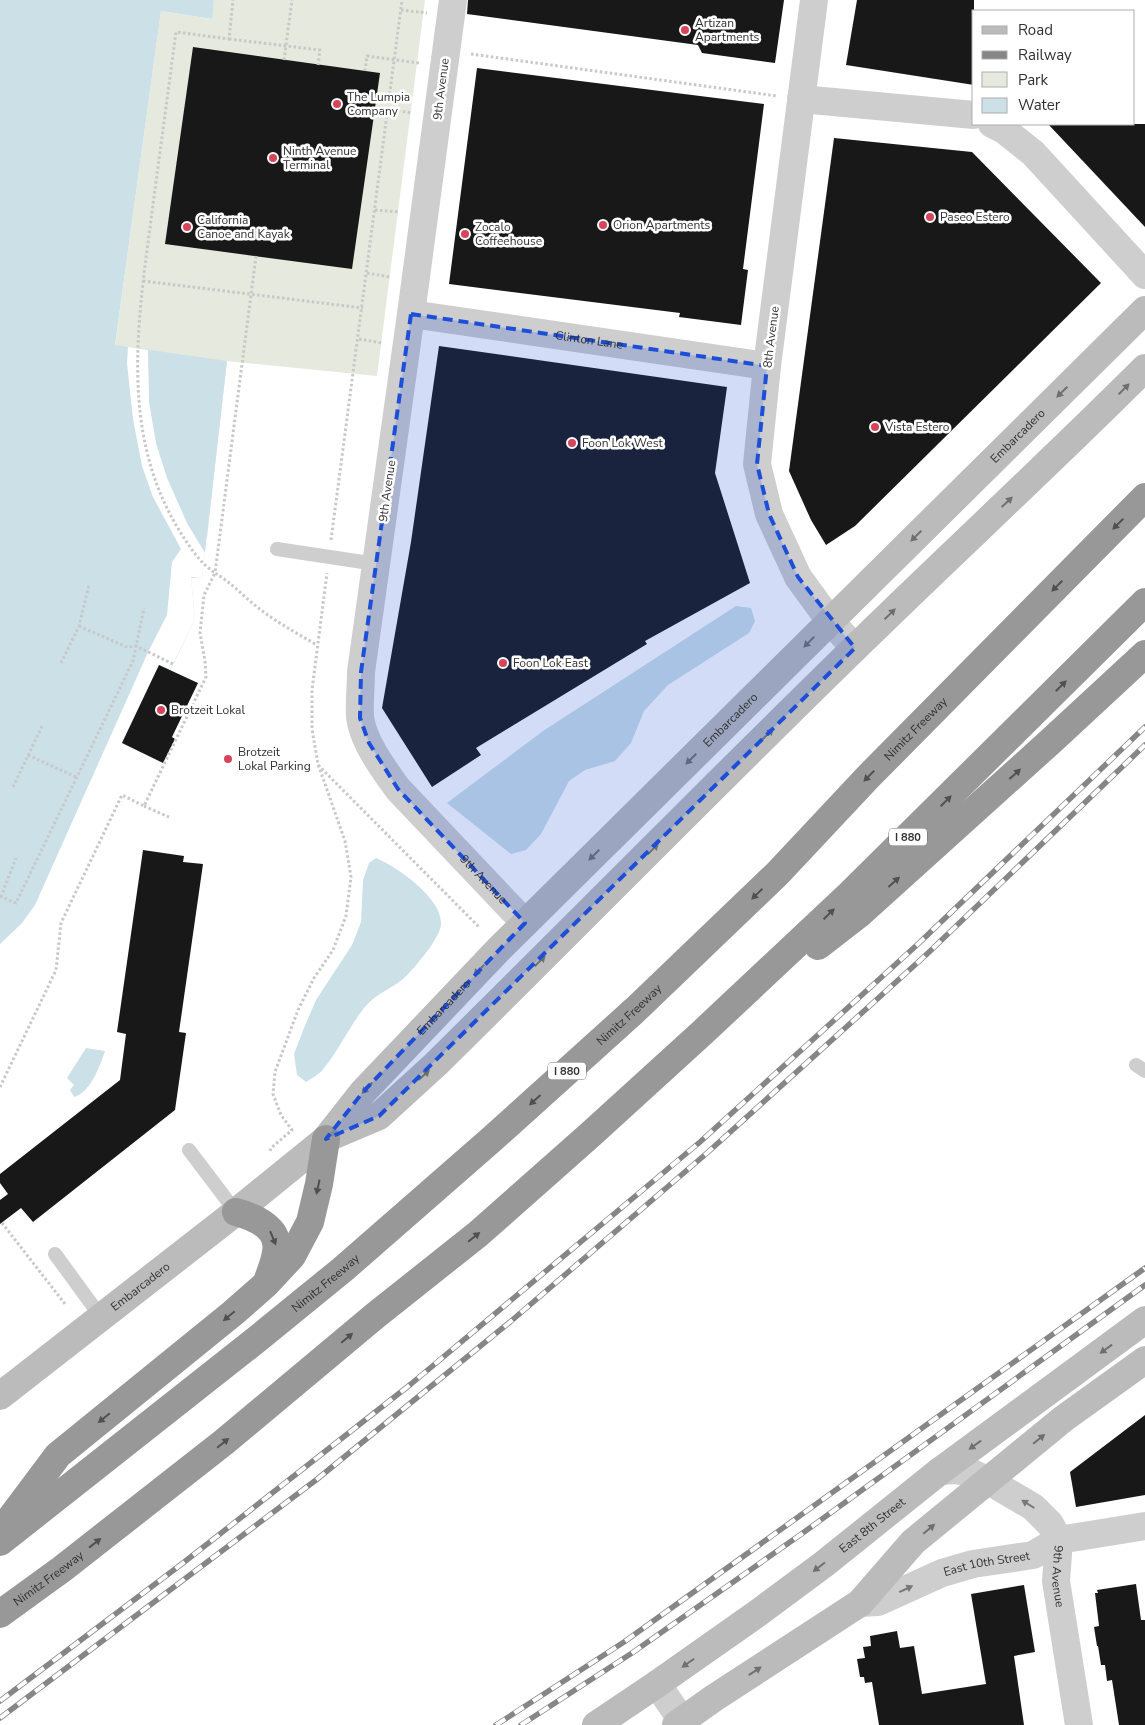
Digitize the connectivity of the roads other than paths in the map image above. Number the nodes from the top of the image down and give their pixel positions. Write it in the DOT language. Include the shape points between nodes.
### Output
graph roads {
  1 [pos="452,0"];
  2 [pos="814,0"];
  3 [pos="802,99"];
  4 [pos="972,115"];
  5 [pos="994,125"];
  6 [pos="1145,275"];
  7 [pos="1145,310"];
  8 [pos="411,314"];
  9 [pos="767,366"];
  10 [pos="1145,368"];
  11 [pos="1145,497"];
  12 [pos="277,549"];
  13 [pos="376,564"];
  14 [pos="1145,602"];
  15 [pos="830,621"];
  16 [pos="855,648"];
  17 [pos="1145,654"];
  18 [pos="525,923"];
  19 [pos="666,1067"];
  20 [pos="326,1139"];
  21 [pos="189,1150"];
  22 [pos="236,1212"];
  23 [pos="55,1254"];
  24 [pos="266,1284"];
  25 [pos="101,1317"];
  26 [pos="1145,1320"];
  27 [pos="1145,1360"];
  28 [pos="0,1396"];
  29 [pos="940,1471"];
  30 [pos="987,1480"];
  31 [pos="1145,1526"];
  32 [pos="0,1532"];
  33 [pos="1058,1540"];
  34 [pos="0,1542"];
  35 [pos="860,1603"];
  36 [pos="0,1614"];
  37 [pos="658,1684"];
  38 [pos="681,1724"];
  39 [pos="596,1725"];
  40 [pos="1080,1725"];
  1 -- 8 [label="street, 9th Avenue"];
  2 -- 3 [label="street, 8th Avenue"];
  3 -- 4 [label="street"];
  3 -- 9 [label="street, 8th Avenue"];
  5 -- 6 [label="street" via="1033,153"];
  7 -- 15 [label="main road, Embarcadero, one-way"];
  8 -- 9 [label="street, Clinton Lane"];
  8 -- 13 [label="street, 9th Avenue"];
  9 -- 15 [label="street, 8th Avenue" via="757,464 769,514 798,578"];
  16 -- 10 [label="main road, Embarcadero, one-way"];
  11 -- 34 [label="highway, Nimitz Freeway / I 880, one-way" via="868,777 777,874 635,1010 342,1270"];
  12 -- 13 [label="lane"];
  13 -- 18 [label="street, 9th Avenue" via="361,672 360,718 369,743 398,789"];
  19 -- 14 [label="highway, Nimitz Freeway / I 880, one-way" via="863,881"];
  15 -- 16 [label="street, 8th Avenue"];
  15 -- 18 [label="main road, Embarcadero, one-way"];
  20 -- 16 [label="main road, Embarcadero, one-way" via="379,1116 436,1064"];
  19 -- 17 [label="highway, one-way" via="858,915"];
  18 -- 20 [label="main road, Embarcadero, one-way" via="363,1092"];
  36 -- 19 [label="highway, Nimitz Freeway / I 880, one-way" via="224,1442 376,1314 478,1234"];
  20 -- 22 [label="main road, Embarcadero"];
  20 -- 24 [label="highway, one-way" via="310,1222 292,1256"];
  21 -- 22 [label="lane"];
  22 -- 24 [label="highway, one-way" via="267,1226 274,1238 277,1250"];
  22 -- 25 [label="main road, Embarcadero"];
  23 -- 25 [label="lane"];
  24 -- 32 [label="highway, one-way" via="58,1456"];
  25 -- 28 [label="main road, Embarcadero"];
  26 -- 29 [label="main road, East 8th Street, one-way"];
  30 -- 27 [label="main road, one-way" via="1063,1419"];
  29 -- 30 [label="street, 9th Avenue" via="972,1473"];
  29 -- 37 [label="main road, East 8th Street, one-way" via="817,1569"];
  33 -- 30 [label="street, 9th Avenue, one-way" via="1050,1524 1033,1507"];
  35 -- 30 [label="main road, one-way" via="913,1542"];
  31 -- 33 [label="street, East 10th Street"];
  35 -- 33 [label="street, East 10th Street, one-way" via="878,1602 942,1573 974,1564 1033,1555"];
  33 -- 40 [label="street, 9th Avenue" via="1056,1581"];
  38 -- 35 [label="main road, one-way" via="722,1693"];
  37 -- 38 [label="street"];
  37 -- 39 [label="main road, East 8th Street"];
}
